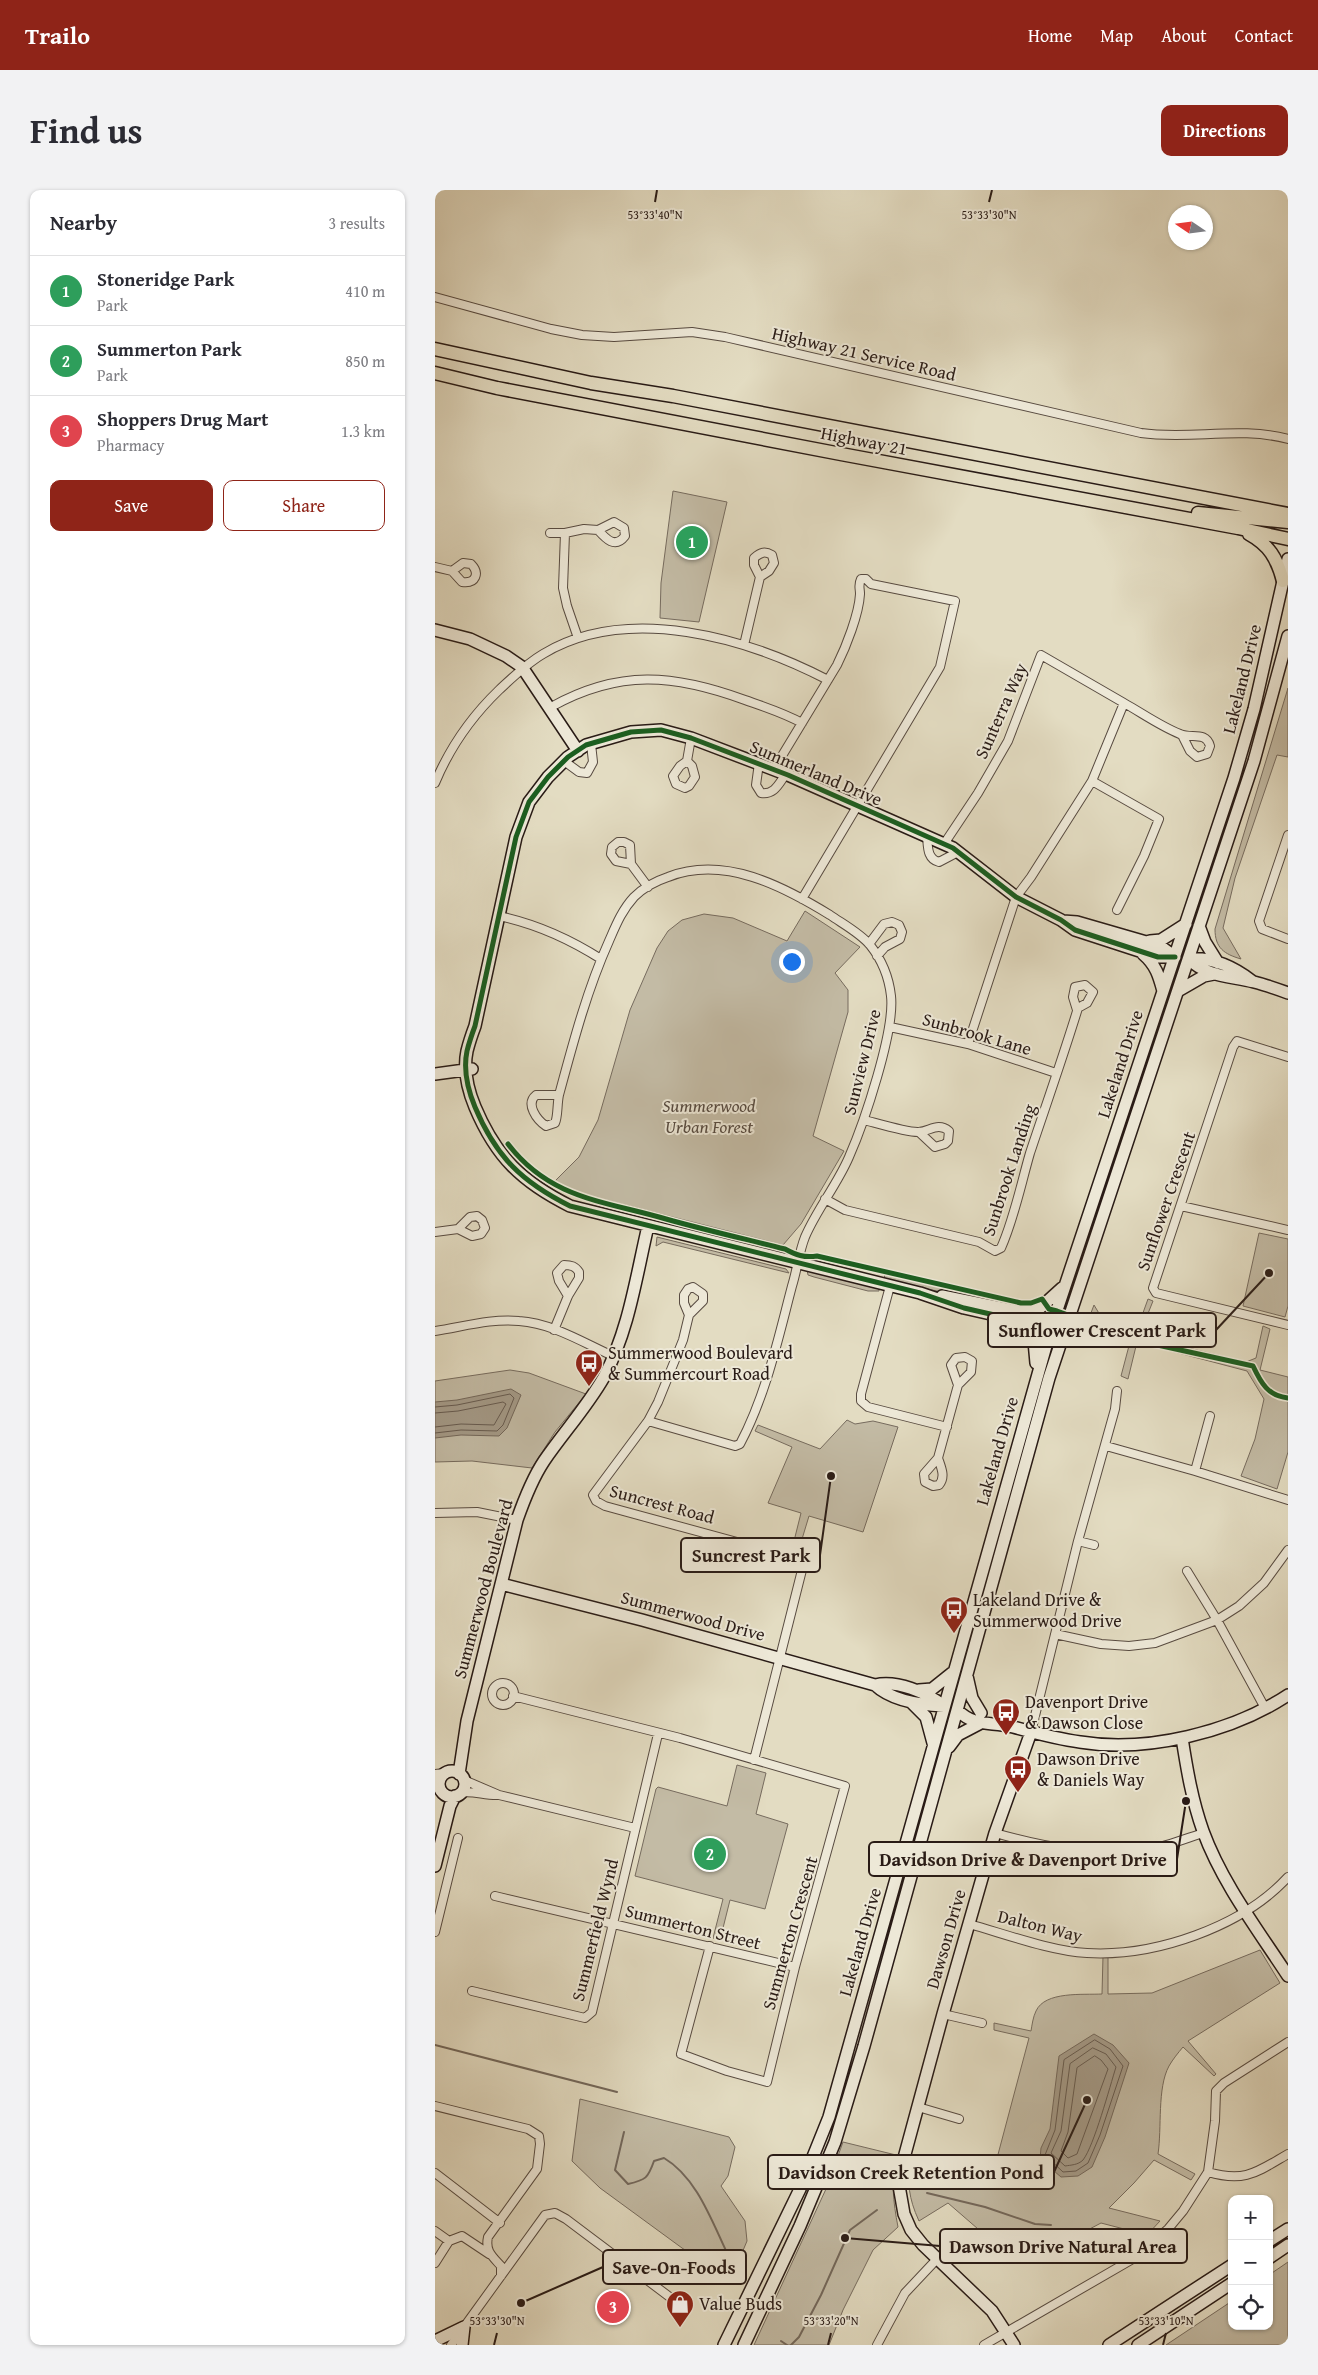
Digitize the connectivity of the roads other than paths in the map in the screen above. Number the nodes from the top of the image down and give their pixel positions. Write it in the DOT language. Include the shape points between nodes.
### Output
graph roads {
  1 [pos="435,297"];
  2 [pos="435,349"];
  3 [pos="435,373"];
  4 [pos="1288,439"];
  5 [pos="1288,514"];
  6 [pos="1171,515"];
  7 [pos="1288,522"];
  8 [pos="1238,528"];
  9 [pos="598,530"];
  10 [pos="550,533"];
  11 [pos="565,533"];
  12 [pos="1288,539"];
  13 [pos="1288,559"];
  14 [pos="435,567"];
  15 [pos="452,571"];
  16 [pos="760,577"];
  17 [pos="1283,581"];
  18 [pos="435,630"];
  19 [pos="1288,636"];
  20 [pos="578,638"];
  21 [pos="744,645"];
  22 [pos="522,667"];
  23 [pos="828,680"];
  24 [pos="1124,703"];
  25 [pos="551,707"];
  26 [pos="802,723"];
  27 [pos="1182,735"];
  28 [pos="691,738"];
  29 [pos="591,744"];
  30 [pos="578,751"];
  31 [pos="687,761"];
  32 [pos="564,762"];
  33 [pos="759,763"];
  34 [pos="774,769"];
  35 [pos="786,774"];
  36 [pos="1092,781"];
  37 [pos="435,783"];
  38 [pos="857,804"];
  39 [pos="1288,835"];
  40 [pos="927,836"];
  41 [pos="944,844"];
  42 [pos="958,852"];
  43 [pos="631,864"];
  44 [pos="648,887"];
  45 [pos="1015,897"];
  46 [pos="802,899"];
  47 [pos="1117,910"];
  48 [pos="499,916"];
  49 [pos="1186,924"];
  50 [pos="1199,926"];
  51 [pos="1288,939"];
  52 [pos="869,944"];
  53 [pos="1141,946"];
  54 [pos="1188,953"];
  55 [pos="877,956"];
  56 [pos="1175,957"];
  57 [pos="601,959"];
  58 [pos="1216,968"];
  59 [pos="1175,970"];
  60 [pos="1178,990"];
  61 [pos="1163,991"];
  62 [pos="1288,993"];
  63 [pos="1077,1010"];
  64 [pos="889,1026"];
  65 [pos="968,1044"];
  66 [pos="1288,1057"];
  67 [pos="469,1069"];
  68 [pos="1056,1073"];
  69 [pos="435,1074"];
  70 [pos="559,1095"];
  71 [pos="864,1120"];
  72 [pos="919,1132"];
  73 [pos="825,1199"];
  74 [pos="1181,1206"];
  75 [pos="649,1226"];
  76 [pos="458,1229"];
  77 [pos="1288,1230"];
  78 [pos="435,1232"];
  79 [pos="798,1263"];
  80 [pos="1066,1282"];
  81 [pos="889,1286"];
  82 [pos="568,1296"];
  83 [pos="689,1315"];
  84 [pos="1017,1315"];
  85 [pos="1052,1323"];
  86 [pos="1065,1326"];
  87 [pos="1288,1326"];
  88 [pos="435,1330"];
  89 [pos="554,1330"];
  90 [pos="613,1356"];
  91 [pos="1037,1374"];
  92 [pos="958,1385"];
  93 [pos="1117,1391"];
  94 [pos="1210,1416"];
  95 [pos="648,1421"];
  96 [pos="947,1427"];
  97 [pos="1105,1446"];
  98 [pos="938,1458"];
  99 [pos="1195,1471"];
  100 [pos="1288,1500"];
  101 [pos="435,1513"];
  102 [pos="517,1520"];
  103 [pos="1078,1541"];
  104 [pos="1094,1545"];
  105 [pos="1288,1550"];
  106 [pos="1187,1571"];
  107 [pos="501,1584"];
  108 [pos="1217,1620"];
  109 [pos="1055,1634"];
  110 [pos="779,1657"];
  111 [pos="953,1672"];
  112 [pos="967,1673"];
  113 [pos="875,1685"];
  114 [pos="915,1690"];
  115 [pos="1288,1695"];
  116 [pos="513,1696"];
  117 [pos="954,1697"];
  118 [pos="911,1702"];
  119 [pos="944,1706"];
  120 [pos="1265,1708"];
  121 [pos="957,1710"];
  122 [pos="980,1718"];
  123 [pos="947,1719"];
  124 [pos="1031,1732"];
  125 [pos="658,1734"];
  126 [pos="1182,1738"];
  127 [pos="935,1739"];
  128 [pos="948,1741"];
  129 [pos="943,1757"];
  130 [pos="754,1760"];
  131 [pos="450,1774"];
  132 [pos="439,1788"];
  133 [pos="457,1795"];
  134 [pos="499,1795"];
  135 [pos="635,1828"];
  136 [pos="995,1833"];
  137 [pos="1204,1833"];
  138 [pos="435,1838"];
  139 [pos="457,1838"];
  140 [pos="440,1850"];
  141 [pos="454,1854"];
  142 [pos="435,1866"];
  143 [pos="1288,1877"];
  144 [pos="495,1896"];
  145 [pos="1247,1912"];
  146 [pos="613,1923"];
  147 [pos="969,1924"];
  148 [pos="435,1932"];
  149 [pos="710,1946"];
  150 [pos="795,1967"];
  151 [pos="1288,1976"];
  152 [pos="472,1991"];
  153 [pos="943,2014"];
  154 [pos="982,2023"];
  155 [pos="1288,2042"];
  156 [pos="435,2106"];
  157 [pos="918,2107"];
  158 [pos="959,2119"];
  159 [pos="1288,2154"];
  160 [pos="1208,2172"];
  161 [pos="435,2173"];
  162 [pos="500,2223"];
  163 [pos="1288,2229"];
  164 [pos="435,2231"];
  165 [pos="1271,2240"];
  166 [pos="449,2241"];
  167 [pos="1288,2245"];
  168 [pos="489,2254"];
  169 [pos="1273,2255"];
  170 [pos="937,2259"];
  171 [pos="435,2263"];
  172 [pos="1228,2268"];
  173 [pos="501,2276"];
  174 [pos="1229,2285"];
  175 [pos="675,2301"];
  176 [pos="464,2327"];
  177 [pos="1005,2334"];
  178 [pos="435,2341"];
  179 [pos="451,2345"];
  180 [pos="461,2345"];
  181 [pos="724,2345"];
  182 [pos="744,2345"];
  183 [pos="877,2345"];
  184 [pos="984,2345"];
  185 [pos="1013,2345"];
  186 [pos="1109,2345"];
  187 [pos="1138,2345"];
  1 -- 4 [label="street, Highway 21 Service Road" via="582,335 623,337 685,332 725,337 1141,433 1171,436 1256,434"];
  2 -- 5 [label="main road, Highway 21" via="591,383"];
  3 -- 6 [label="main road, Highway 21" via="711,429"];
  6 -- 7 [label="main road" via="1183,511"];
  6 -- 8 [label="main road, Highway 21"];
  8 -- 12 [label="main road, Highway 21"];
  8 -- 17 [label="main road" via="1269,547 1278,561"];
  9 -- 11 [label="street"];
  10 -- 11 [label="street"];
  11 -- 20 [label="street" via="563,588"];
  13 -- 17 [label="main road, Lakeland Drive"];
  14 -- 15 [label="street"];
  16 -- 21 [label="street"];
  17 -- 49 [label="main road, Lakeland Drive" via="1237,770"];
  18 -- 22 [label="main road" via="470,638"];
  19 -- 50 [label="main road, Lakeland Drive" via="1257,752"];
  20 -- 21 [label="street" via="650,628 696,633"];
  20 -- 22 [label="street"];
  21 -- 23 [label="street"];
  22 -- 25 [label="main road"];
  22 -- 37 [label="street" via="464,729"];
  23 -- 26 [label="street"];
  23 -- 38 [label="street" via="853,626 861,579 955,602 940,667"];
  24 -- 27 [label="street"];
  24 -- 36 [label="street"];
  24 -- 41 [label="street, Sunterra Way" via="1041,655 1008,741"];
  25 -- 26 [label="street" via="589,688 616,682 675,680 712,688"];
  25 -- 30 [label="main road"];
  26 -- 34 [label="street"];
  28 -- 29 [label="main road, Summerland Drive" via="661,730 631,732"];
  28 -- 31 [label="street"];
  28 -- 33 [label="main road, Summerland Drive"];
  29 -- 30 [label="main road, Summerland Drive"];
  29 -- 32 [label="street" via="593,762 587,773 579,772"];
  30 -- 32 [label="main road, Summerland Drive"];
  32 -- 48 [label="main road, Summerland Drive" via="529,802 516,837"];
  33 -- 34 [label="main road, Summerland Drive"];
  33 -- 35 [label="street, Summerland Drive" via="756,785 761,793 774,790"];
  34 -- 35 [label="main road, Summerland Drive"];
  35 -- 38 [label="main road, Summerland Drive"];
  36 -- 45 [label="street"];
  36 -- 47 [label="street" via="1159,819"];
  38 -- 40 [label="main road, Summerland Drive"];
  38 -- 46 [label="street"];
  39 -- 51 [label="street" via="1259,921 1262,929"];
  40 -- 41 [label="main road, Summerland Drive"];
  40 -- 42 [label="street" via="929,856 933,860 939,862"];
  41 -- 42 [label="main road, Summerland Drive"];
  42 -- 45 [label="main road, Summerland Drive"];
  43 -- 44 [label="street"];
  44 -- 46 [label="street, Sunview Drive" via="676,874 727,870 779,887"];
  44 -- 57 [label="street, Sunview Drive" via="635,896 621,915"];
  45 -- 53 [label="main road, Summerland Drive" via="1075,930"];
  45 -- 65 [label="street"];
  46 -- 52 [label="street, Sunview Drive" via="847,926"];
  48 -- 57 [label="street" via="550,930"];
  48 -- 67 [label="main road" via="467,1052"];
  49 -- 53 [label="main road" via="1161,940"];
  49 -- 54 [label="main road"];
  49 -- 56 [label="main road, Lakeland Drive"];
  50 -- 54 [label="main road, Lakeland Drive"];
  50 -- 58 [label="main road"];
  52 -- 55 [label="street, Sunview Drive"];
  52 -- 55 [label="street" via="884,924 892,922 899,925 902,932 899,939 885,946"];
  53 -- 56 [label="main road, Summerland Drive" via="1157,957"];
  53 -- 61 [label="main road" via="1152,961"];
  54 -- 56 [label="main road"];
  54 -- 58 [label="main road"];
  54 -- 59 [label="main road"];
  54 -- 60 [label="main road, Lakeland Drive"];
  55 -- 64 [label="street, Sunview Drive" via="889,985 892,1008"];
  56 -- 59 [label="main road"];
  56 -- 61 [label="main road, Lakeland Drive"];
  57 -- 70 [label="street, Sunview Drive"];
  58 -- 60 [label="main road"];
  58 -- 62 [label="main road" via="1236,969 1253,982"];
  59 -- 60 [label="main road"];
  59 -- 61 [label="main road"];
  60 -- 86 [label="main road, Lakeland Drive"];
  61 -- 80 [label="main road, Lakeland Drive"];
  63 -- 68 [label="street, Sunbrook Landing"];
  64 -- 65 [label="street, Sunbrook Lane"];
  64 -- 71 [label="street, Sunview Drive"];
  65 -- 68 [label="street, Sunbrook Lane"];
  66 -- 74 [label="street, Sunflower Crescent" via="1237,1041"];
  67 -- 69 [label="main road"];
  67 -- 75 [label="main road" via="478,1114 499,1153 535,1186 570,1206"];
  68 -- 73 [label="street, Sunbrook Landing" via="1001,1248 995,1251 979,1242 845,1210"];
  70 -- 70 [label="street, Sunview Drive" via="536,1095 531,1100 533,1111 547,1126 558,1118 556,1106"];
  71 -- 72 [label="street"];
  71 -- 73 [label="street, Sunview Drive" via="849,1159"];
  73 -- 79 [label="street, Sunview Drive" via="804,1239"];
  74 -- 77 [label="street"];
  74 -- 87 [label="street, Sunflower Crescent" via="1155,1280 1153,1288 1156,1293"];
  75 -- 79 [label="main road"];
  75 -- 90 [label="main road, Summerwood Boulevard" via="629,1313"];
  76 -- 78 [label="street"];
  79 -- 81 [label="main road"];
  79 -- 95 [label="street, Sunview Drive" via="771,1364 750,1426 740,1444 729,1446"];
  80 -- 84 [label="main road" via="1041,1308"];
  80 -- 85 [label="main road, Lakeland Drive"];
  81 -- 84 [label="main road" via="964,1308"];
  81 -- 96 [label="street" via="861,1394 863,1405"];
  82 -- 89 [label="street"];
  83 -- 95 [label="street, Suncrest Road" via="674,1365"];
  84 -- 85 [label="main road"];
  84 -- 91 [label="main road" via="1034,1341"];
  85 -- 86 [label="main road"];
  85 -- 91 [label="main road, Lakeland Drive"];
  86 -- 112 [label="main road, Lakeland Drive"];
  88 -- 89 [label="street" via="511,1320 535,1323"];
  89 -- 90 [label="street"];
  90 -- 102 [label="main road, Summerwood Boulevard" via="593,1394 543,1462 526,1493"];
  91 -- 111 [label="main road, Lakeland Drive"];
  92 -- 96 [label="street"];
  93 -- 97 [label="street"];
  94 -- 99 [label="street"];
  95 -- 110 [label="street, Suncrest Road" via="594,1492 594,1499 605,1506 799,1559 803,1566"];
  96 -- 98 [label="street"];
  97 -- 99 [label="street"];
  97 -- 103 [label="street"];
  99 -- 100 [label="street"];
  101 -- 102 [label="street" via="477,1512"];
  102 -- 107 [label="main road, Summerwood Boulevard"];
  103 -- 104 [label="street"];
  103 -- 109 [label="street"];
  105 -- 108 [label="street" via="1264,1583 1239,1606"];
  106 -- 108 [label="street"];
  107 -- 110 [label="main road, Summerwood Drive"];
  107 -- 131 [label="main road, Summerwood Boulevard" via="467,1721"];
  108 -- 109 [label="street" via="1155,1643 1129,1646 1084,1642"];
  108 -- 120 [label="street"];
  109 -- 124 [label="street"];
  110 -- 113 [label="main road, Summerwood Drive"];
  110 -- 130 [label="street"];
  111 -- 114 [label="main road" via="932,1689"];
  111 -- 117 [label="main road"];
  111 -- 119 [label="main road, Lakeland Drive"];
  112 -- 117 [label="main road"];
  112 -- 121 [label="main road, Lakeland Drive"];
  112 -- 122 [label="main road"];
  113 -- 114 [label="main road, Summerwood Drive" via="886,1682"];
  113 -- 118 [label="main road, Summerwood Drive" via="883,1692"];
  114 -- 119 [label="main road, Summerwood Drive"];
  115 -- 120 [label="main road"];
  116 -- 125 [label="street, Summerton Crescent"];
  117 -- 119 [label="main road"];
  117 -- 121 [label="main road"];
  118 -- 119 [label="main road, Summerwood Drive"];
  118 -- 127 [label="main road" via="926,1717"];
  119 -- 123 [label="main road"];
  119 -- 127 [label="main road, Lakeland Drive"];
  120 -- 126 [label="main road" via="1215,1730"];
  121 -- 122 [label="main road"];
  121 -- 123 [label="main road"];
  121 -- 128 [label="main road, Lakeland Drive"];
  122 -- 124 [label="main road"];
  122 -- 129 [label="main road" via="957,1735"];
  123 -- 127 [label="main road"];
  123 -- 128 [label="main road"];
  124 -- 126 [label="main road" via="1081,1743 1124,1745"];
  124 -- 136 [label="main road, Dawson Drive"];
  125 -- 130 [label="street, Summerton Crescent"];
  125 -- 135 [label="street, Summerfield Wynd"];
  126 -- 137 [label="main road" via="1190,1790"];
  127 -- 181 [label="main road, Lakeland Drive" via="829,2117 793,2204"];
  128 -- 129 [label="main road, Lakeland Drive"];
  129 -- 182 [label="main road, Lakeland Drive" via="835,2142"];
  130 -- 150 [label="street, Summerton Crescent" via="845,1786"];
  131 -- 132 [label="main road" via="439,1779"];
  131 -- 133 [label="main road" via="463,1790"];
  131 -- 134 [label="street"];
  132 -- 133 [label="main road" via="449,1796"];
  132 -- 138 [label="main road" via="441,1812"];
  133 -- 134 [label="street" via="468,1792"];
  133 -- 140 [label="main road" via="450,1806"];
  134 -- 135 [label="street"];
  135 -- 146 [label="street, Summerfield Wynd"];
  136 -- 137 [label="street" via="1062,1849 1093,1852 1146,1850"];
  136 -- 147 [label="main road, Dawson Drive"];
  137 -- 145 [label="main road"];
  139 -- 141 [label="street"];
  140 -- 141 [label="street"];
  140 -- 142 [label="main road"];
  141 -- 148 [label="street"];
  143 -- 145 [label="street, Dalton Way"];
  144 -- 146 [label="street, Summerton Street"];
  145 -- 147 [label="street, Dalton Way" via="1164,1946 1128,1953 1071,1951"];
  145 -- 151 [label="main road"];
  146 -- 149 [label="street, Summerton Street"];
  146 -- 152 [label="street, Summerfield Wynd" via="592,2012 585,2018"];
  147 -- 153 [label="main road, Dawson Drive"];
  149 -- 150 [label="street, Summerton Street"];
  149 -- 150 [label="street, Summerton Crescent" via="681,2054 767,2082"];
  153 -- 154 [label="street, Dawson Drive"];
  153 -- 157 [label="main road, Dawson Drive"];
  155 -- 160 [label="street" via="1216,2091"];
  156 -- 162 [label="street" via="528,2129 539,2136 537,2169"];
  157 -- 158 [label="street"];
  157 -- 170 [label="main road, Dawson Drive" via="900,2172 899,2194 911,2230"];
  159 -- 160 [label="street" via="1249,2175 1226,2177"];
  160 -- 177 [label="street" via="1183,2211 1156,2240 1131,2260"];
  161 -- 162 [label="street"];
  162 -- 168 [label="street" via="488,2237 486,2246"];
  163 -- 165 [label="main road"];
  164 -- 166 [label="street"];
  166 -- 168 [label="street" via="462,2236"];
  166 -- 171 [label="street"];
  167 -- 169 [label="main road"];
  168 -- 173 [label="street" via="501,2266"];
  170 -- 177 [label="main road, Dawson Drive" via="992,2311"];
  170 -- 183 [label="street" via="901,2299"];
  172 -- 186 [label="main road"];
  173 -- 175 [label="street" via="545,2215 555,2213"];
  173 -- 176 [label="street"];
  174 -- 187 [label="main road"];
  176 -- 178 [label="main road"];
  176 -- 179 [label="street"];
  176 -- 180 [label="main road"];
  177 -- 184 [label="street"];
  177 -- 185 [label="main road, Dawson Drive"];
}
